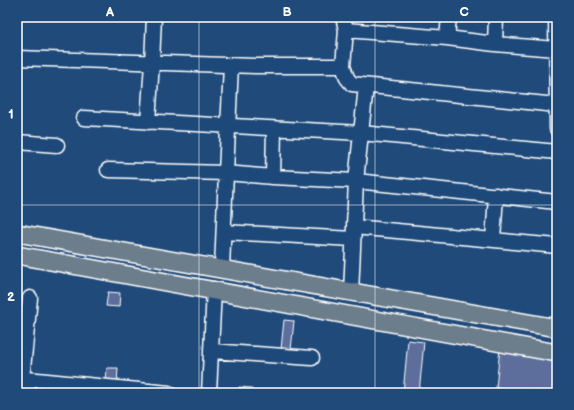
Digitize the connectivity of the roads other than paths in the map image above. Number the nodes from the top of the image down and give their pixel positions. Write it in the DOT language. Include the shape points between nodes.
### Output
graph roads {
  1 [pos="154,17"];
  2 [pos="449,17"];
  3 [pos="496,17"];
  4 [pos="556,17"];
  5 [pos="344,23"];
  6 [pos="446,38"];
  7 [pos="495,44"];
  8 [pos="556,50"];
  9 [pos="17,58"];
  10 [pos="152,63"];
  11 [pos="231,65"];
  12 [pos="343,66"];
  13 [pos="366,86"];
  14 [pos="556,105"];
  15 [pos="84,118"];
  16 [pos="148,122"];
  17 [pos="228,126"];
  18 [pos="274,129"];
  19 [pos="557,129"];
  20 [pos="361,133"];
  21 [pos="17,142"];
  22 [pos="57,145"];
  23 [pos="557,152"];
  24 [pos="108,170"];
  25 [pos="226,173"];
  26 [pos="273,178"];
  27 [pos="356,181"];
  28 [pos="496,195"];
  29 [pos="557,202"];
  30 [pos="224,232"];
  31 [pos="17,233"];
  32 [pos="354,233"];
  33 [pos="493,240"];
  34 [pos="557,246"];
  35 [pos="17,255"];
  36 [pos="222,268"];
  37 [pos="214,289"];
  38 [pos="351,293"];
  39 [pos="30,298"];
  40 [pos="557,328"];
  41 [pos="211,351"];
  42 [pos="557,353"];
  43 [pos="312,358"];
  44 [pos="24,382"];
  45 [pos="90,390"];
  46 [pos="169,393"];
  47 [pos="209,393"];
  1 -- 10 [label="street"];
  2 -- 6 [label="street"];
  3 -- 7 [label="street"];
  4 -- 8 [label="street"];
  5 -- 6 [label="street"];
  5 -- 12 [label="street"];
  6 -- 7 [label="street"];
  7 -- 8 [label="street"];
  8 -- 14 [label="street"];
  9 -- 10 [label="street"];
  10 -- 11 [label="street"];
  10 -- 16 [label="street"];
  11 -- 12 [label="street"];
  11 -- 17 [label="street"];
  12 -- 13 [label="street" via="346,78 352,84"];
  13 -- 14 [label="street"];
  13 -- 20 [label="street"];
  14 -- 19 [label="street"];
  15 -- 16 [label="street"];
  16 -- 17 [label="street"];
  17 -- 18 [label="street"];
  17 -- 25 [label="street"];
  18 -- 20 [label="street"];
  18 -- 26 [label="street"];
  20 -- 23 [label="street"];
  20 -- 27 [label="street"];
  21 -- 22 [label="street"];
  24 -- 25 [label="street"];
  25 -- 26 [label="street"];
  25 -- 30 [label="street"];
  26 -- 27 [label="street"];
  27 -- 28 [label="street"];
  27 -- 32 [label="street"];
  28 -- 29 [label="street"];
  28 -- 33 [label="street"];
  30 -- 32 [label="street"];
  30 -- 36 [label="street"];
  31 -- 36 [label="main road"];
  32 -- 33 [label="street"];
  32 -- 38 [label="street"];
  33 -- 34 [label="street"];
  35 -- 37 [label="main road"];
  36 -- 38 [label="main road"];
  37 -- 41 [label="street"];
  37 -- 42 [label="main road"];
  38 -- 40 [label="main road"];
  39 -- 44 [label="street"];
  41 -- 43 [label="street"];
  41 -- 47 [label="street"];
  44 -- 45 [label="street"];
  45 -- 46 [label="street"];
}
